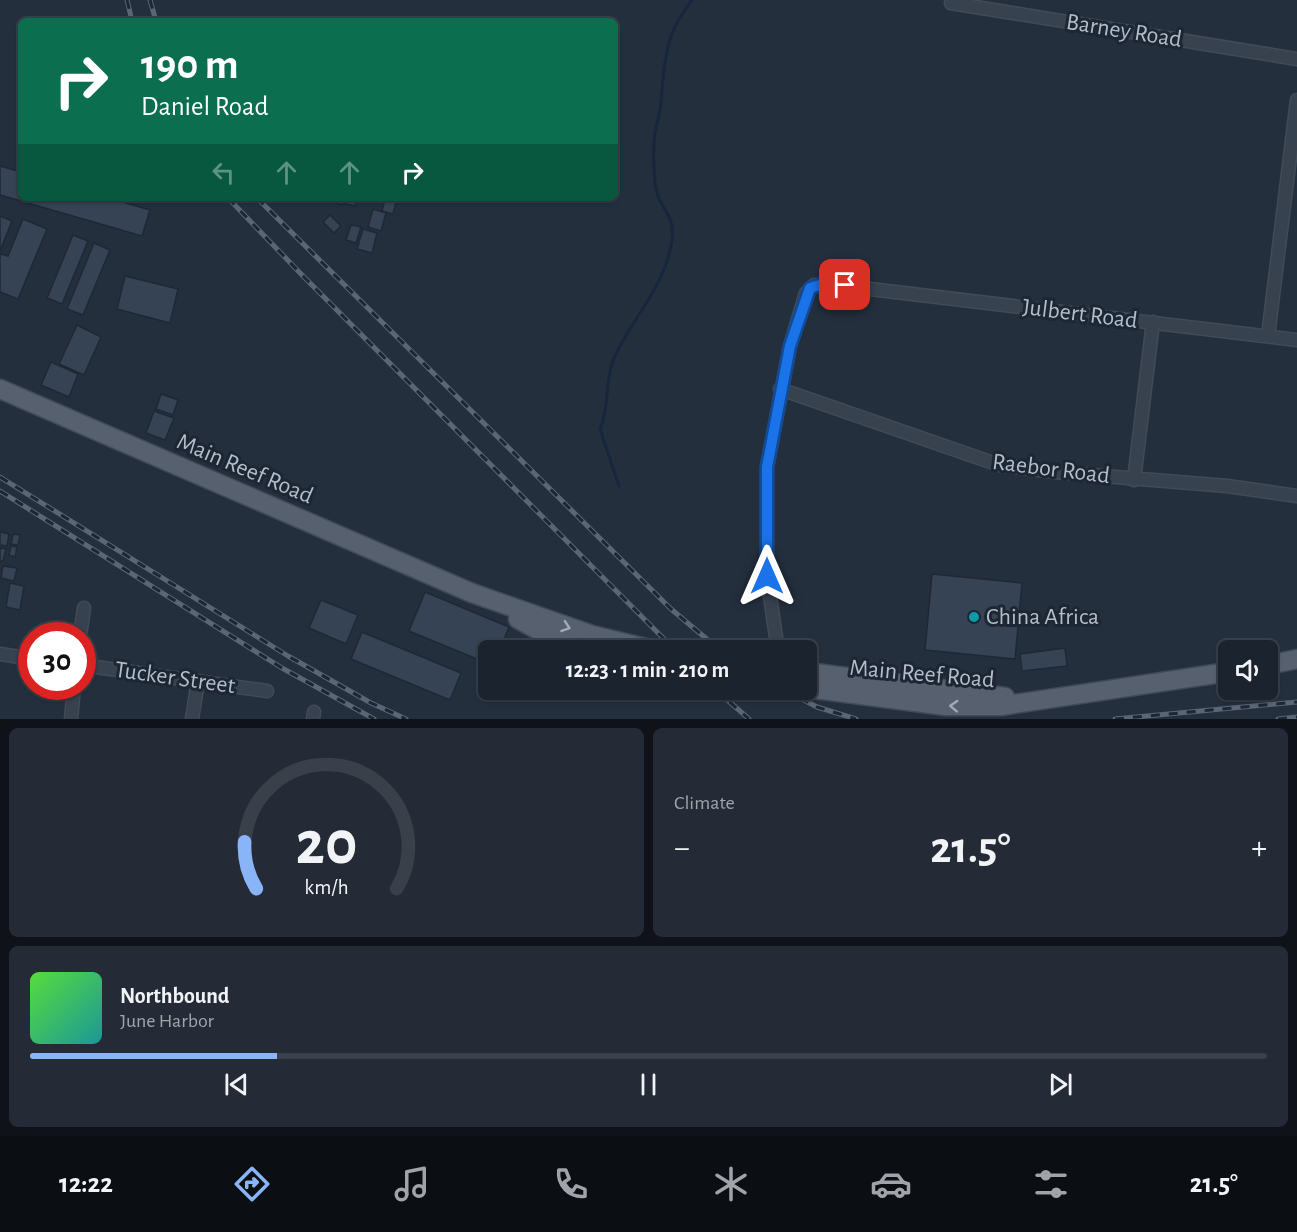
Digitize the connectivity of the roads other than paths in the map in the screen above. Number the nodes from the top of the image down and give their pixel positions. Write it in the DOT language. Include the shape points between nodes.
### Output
graph roads {
  1 [pos="951,3"];
  2 [pos="1297,59"];
  3 [pos="1297,100"];
  4 [pos="1291,206"];
  5 [pos="1153,322"];
  6 [pos="1268,336"];
  7 [pos="1297,340"];
  8 [pos="780,389"];
  9 [pos="0,390"];
  10 [pos="1134,480"];
  11 [pos="1297,496"];
  12 [pos="472,593"];
  13 [pos="84,609"];
  14 [pos="82,622"];
  15 [pos="561,640"];
  16 [pos="613,640"];
  17 [pos="776,640"];
  18 [pos="0,654"];
  19 [pos="18,656"];
  20 [pos="1297,660"];
  21 [pos="1278,663"];
  22 [pos="96,667"];
  23 [pos="817,673"];
  24 [pos="1218,673"];
  25 [pos="198,681"];
  26 [pos="817,689"];
  27 [pos="267,691"];
  28 [pos="73,700"];
  29 [pos="1033,700"];
  30 [pos="71,719"];
  31 [pos="192,719"];
  1 -- 2 [label="street, Barney Road"];
  3 -- 4 [label="street"];
  4 -- 6 [label="street"];
  5 -- 6 [label="street, Julbert Road"];
  5 -- 8 [label="street, Julbert Road" via="823,284 810,288 797,319"];
  5 -- 10 [label="street"];
  6 -- 7 [label="street, Julbert Road"];
  8 -- 10 [label="street, Raebor Road" via="976,459 1020,469"];
  8 -- 17 [label="street" via="767,467 767,576"];
  9 -- 12 [label="main road, Main Reef Road"];
  10 -- 11 [label="street, Raebor Road" via="1227,486"];
  12 -- 15 [label="main road, Main Reef Road"];
  12 -- 16 [label="main road, Main Reef Road, one-way"];
  13 -- 14 [label="street"];
  18 -- 19 [label="street"];
  20 -- 21 [label="main road"];
  22 -- 25 [label="street, Tucker Street"];
  23 -- 29 [label="main road, Main Reef Road"];
  24 -- 29 [label="main road, Main Reef Road"];
  25 -- 27 [label="street, Tucker Street"];
  25 -- 31 [label="street"];
  29 -- 26 [label="main road, Main Reef Road, one-way" via="1001,706 946,706"];
  28 -- 30 [label="street"];
}
